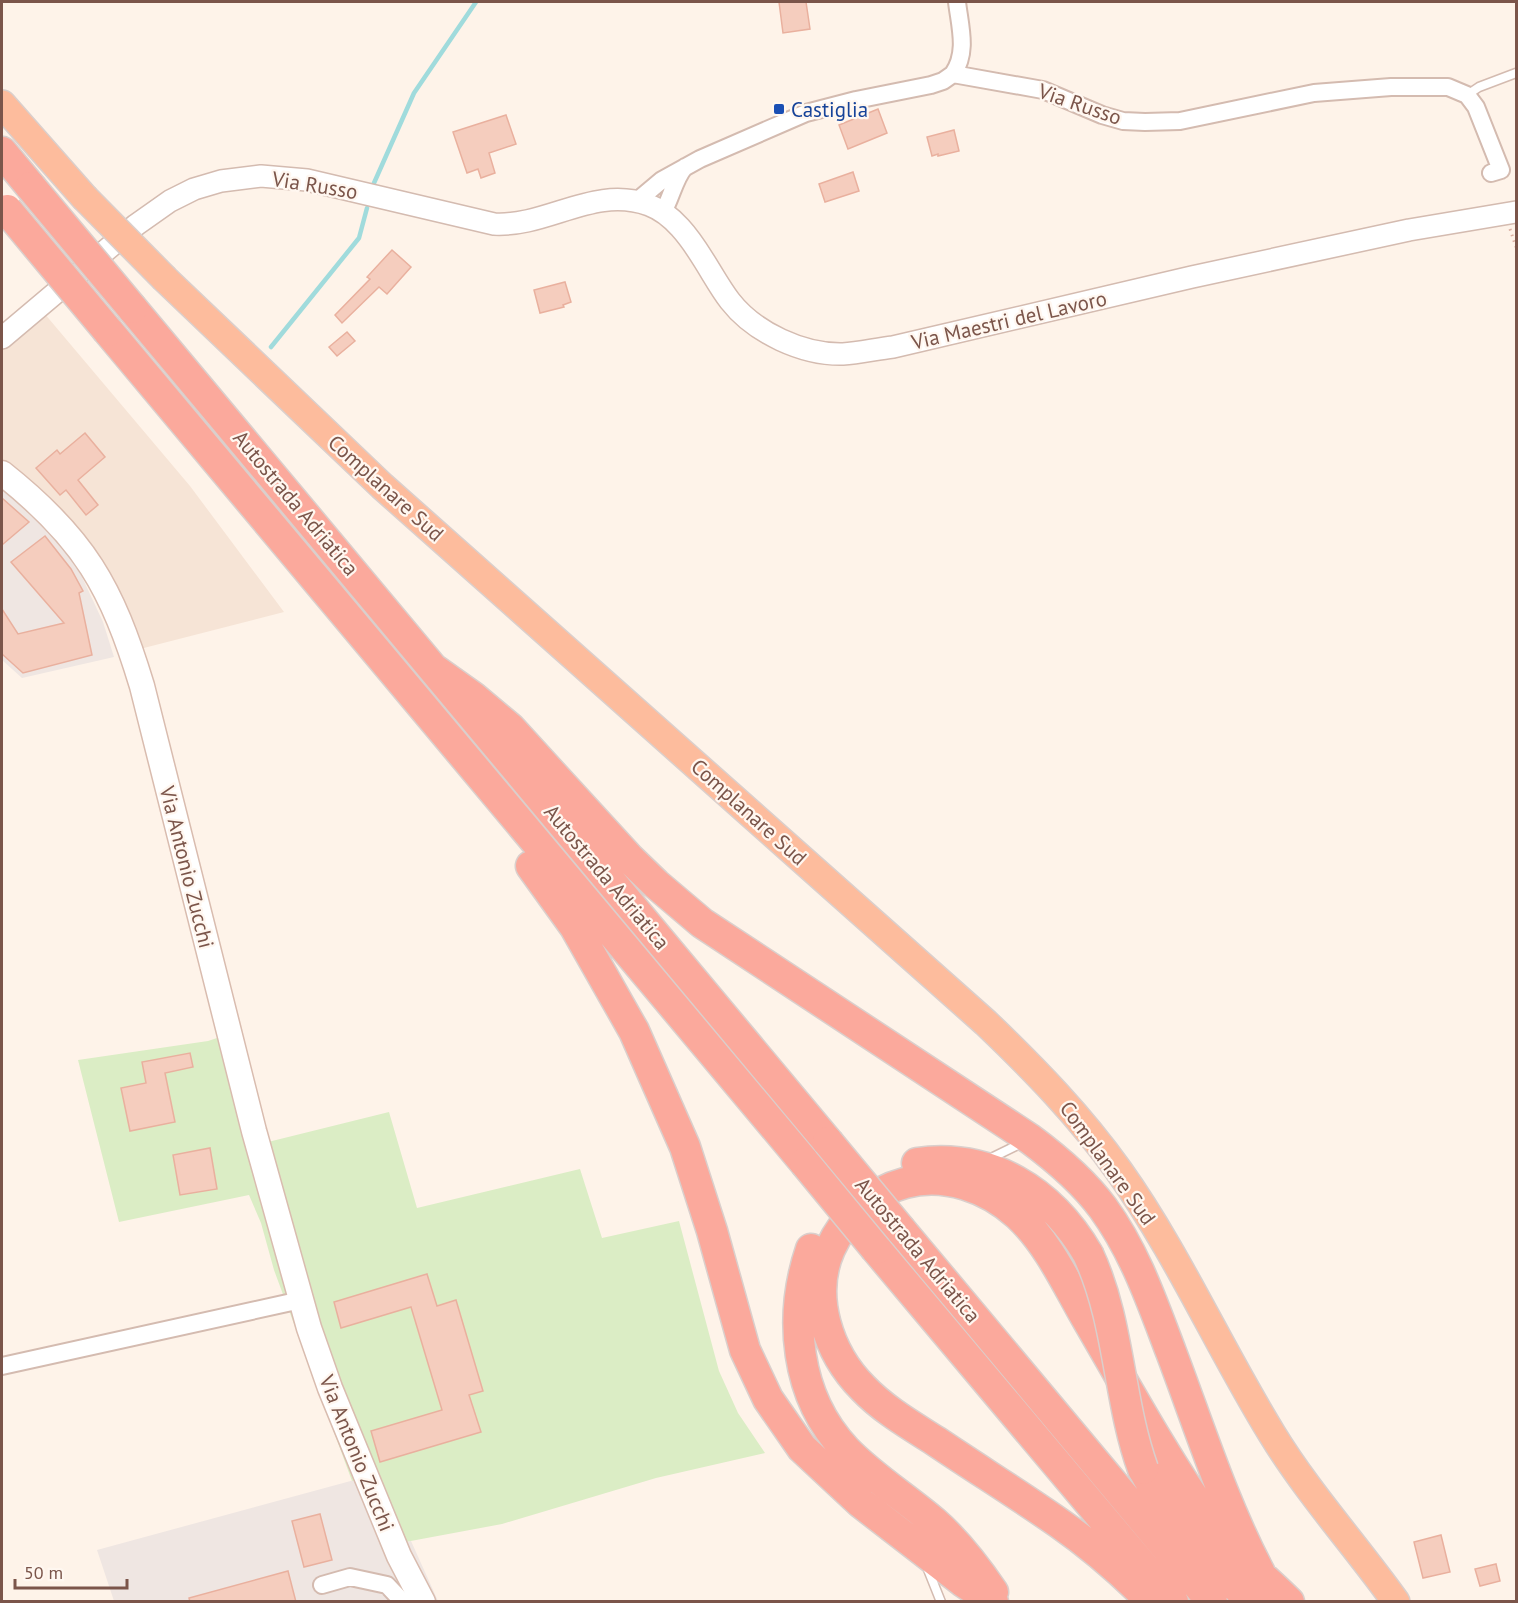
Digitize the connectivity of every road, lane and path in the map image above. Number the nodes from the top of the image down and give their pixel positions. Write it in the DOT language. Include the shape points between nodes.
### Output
graph roads {
  1 [pos="957,2"];
  2 [pos="1516,73"];
  3 [pos="953,74"];
  4 [pos="1467,95"];
  5 [pos="2,104"];
  6 [pos="2,152"];
  7 [pos="685,166"];
  8 [pos="1491,173"];
  9 [pos="637,201"];
  10 [pos="4,207"];
  11 [pos="1515,209"];
  12 [pos="663,212"];
  13 [pos="2,338"];
  14 [pos="2,473"];
  15 [pos="435,670"];
  16 [pos="473,768"];
  17 [pos="1030,1140"];
  18 [pos="979,1165"];
  19 [pos="301,1300"];
  20 [pos="2,1366"];
  21 [pos="919,1547"];
  22 [pos="1260,1573"];
  23 [pos="322,1585"];
  24 [pos="403,1602"];
  25 [pos="423,1602"];
  26 [pos="941,1602"];
  27 [pos="993,1602"];
  28 [pos="1000,1602"];
  29 [pos="1152,1602"];
  30 [pos="1173,1602"];
  31 [pos="1212,1602"];
  32 [pos="1250,1602"];
  33 [pos="1289,1602"];
  34 [pos="1396,1602"];
  1 -- 3 [label="street" via="962,55"];
  2 -- 4 [label="lane"];
  3 -- 4 [label="street, Via Russo" via="1043,90 1102,115 1145,122 1180,121 1314,93 1429,86 1448,87"];
  3 -- 7 [label="street" via="931,85 806,113"];
  4 -- 8 [label="street" via="1476,107 1500,165 1501,170"];
  5 -- 34 [label="highway, Complanare Sud, bridge" via="84,197 165,279 382,486 986,1023 1082,1121 1150,1218 1273,1436"];
  6 -- 15 [label="highway, Autostrada Adriatica, bridge"];
  7 -- 9 [label="street"];
  7 -- 12 [label="street"];
  9 -- 12 [label="street, Via Russo"];
  9 -- 13 [label="street, Via Russo" via="608,198 528,222 502,225 307,180 261,176 221,181 194,189 153,213"];
  10 -- 16 [label="highway, Autostrada Adriatica, bridge"];
  11 -- 12 [label="street, Via Maestri del Lavoro" via="1192,277 892,347 843,354 790,343 746,318 730,302 690,240"];
  14 -- 19 [label="main road, Via Antonio Zucchi" via="74,540 92,565 130,646"];
  15 -- 17 [label="highway" via="510,728 636,864 702,923"];
  15 -- 31 [label="highway, Autostrada Adriatica, bridge"];
  16 -- 21 [label="highway" via="500,826 575,927 634,1031 685,1147 745,1350 768,1399 802,1448 861,1503"];
  16 -- 30 [label="highway, Autostrada Adriatica, bridge"];
  17 -- 18 [label="lane"];
  17 -- 22 [label="highway" via="1064,1165 1090,1193 1137,1264 1230,1509"];
  18 -- 28 [label="highway" via="948,1161 914,1163 880,1174 845,1196 826,1219 811,1249 799,1292 797,1329 805,1374 834,1435 936,1523"];
  18 -- 32 [label="highway, bridge" via="1011,1178 1049,1205 1078,1237 1098,1274 1143,1469 1152,1485"];
  19 -- 20 [label="street"];
  19 -- 25 [label="main road, Via Antonio Zucchi" via="330,1388 399,1556"];
  21 -- 26 [label="lane"];
  21 -- 27 [label="highway"];
  22 -- 29 [label="highway" via="1210,1522 1053,1260 1022,1220 984,1191 944,1180 905,1183 871,1198 845,1223 822,1272 820,1295 829,1336 850,1372 863,1389 901,1418 1082,1540"];
  22 -- 33 [label="highway"];
  23 -- 24 [label="street" via="350,1576 387,1585"];
}
